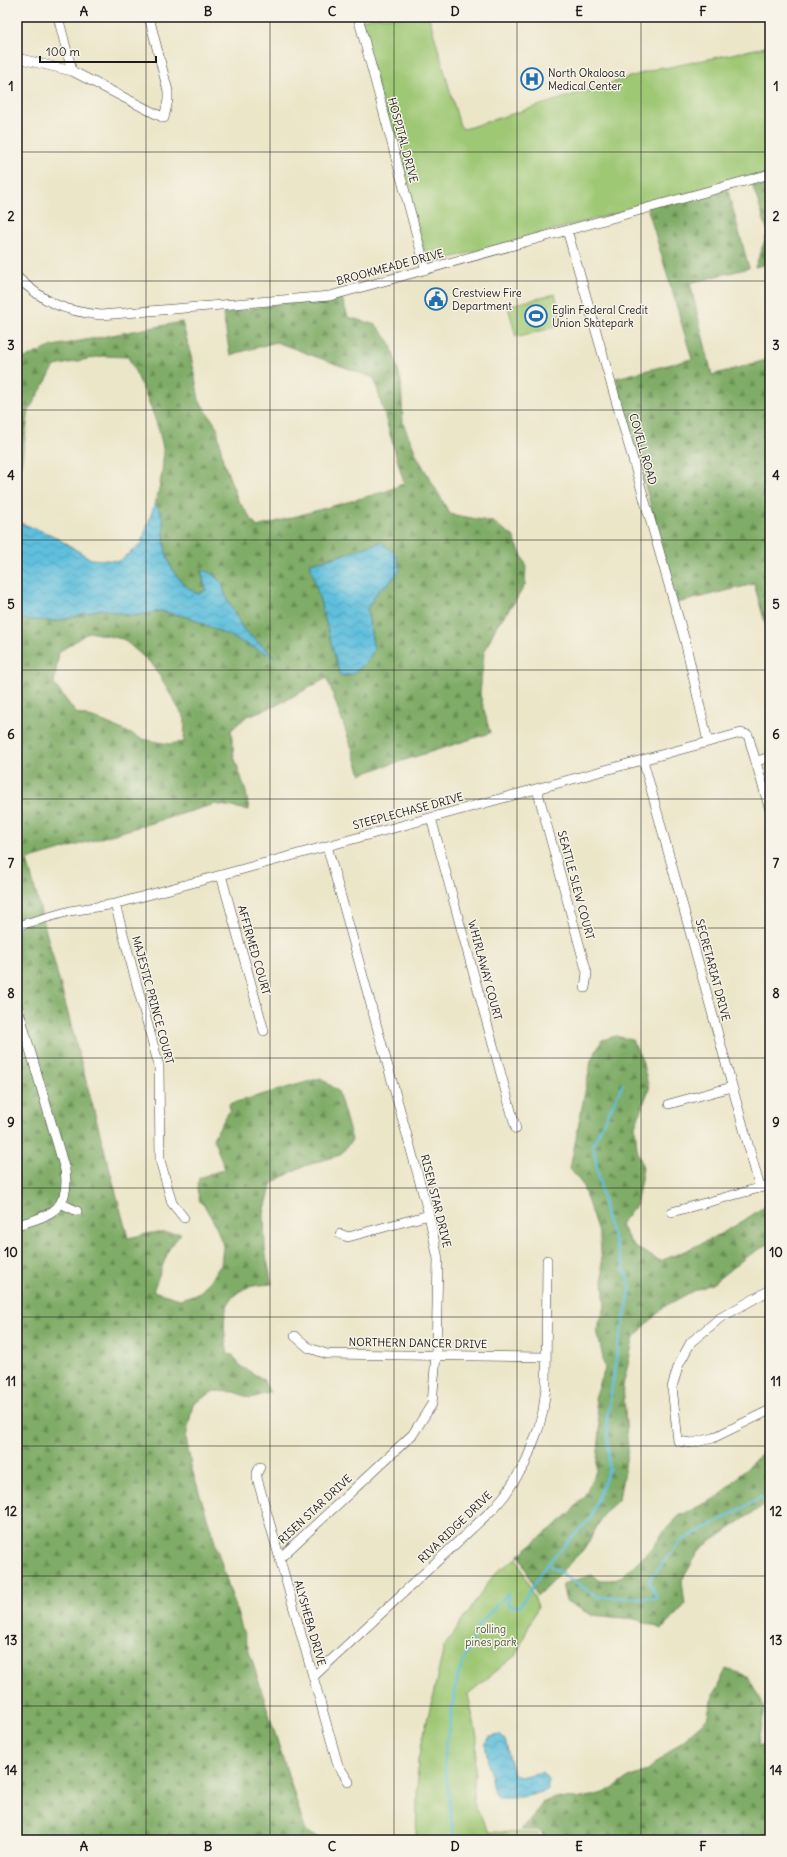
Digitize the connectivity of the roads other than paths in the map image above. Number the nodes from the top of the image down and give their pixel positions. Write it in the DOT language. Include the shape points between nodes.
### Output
graph roads {
  1 [pos="58,17"];
  2 [pos="149,17"];
  3 [pos="358,17"];
  4 [pos="17,58"];
  5 [pos="72,71"];
  6 [pos="770,174"];
  7 [pos="567,230"];
  8 [pos="426,270"];
  9 [pos="17,277"];
  10 [pos="708,742"];
  11 [pos="770,757"];
  12 [pos="643,760"];
  13 [pos="757,761"];
  14 [pos="537,789"];
  15 [pos="770,810"];
  16 [pos="431,818"];
  17 [pos="327,846"];
  18 [pos="221,875"];
  19 [pos="115,904"];
  20 [pos="17,926"];
  21 [pos="585,988"];
  22 [pos="17,1005"];
  23 [pos="264,1031"];
  24 [pos="732,1087"];
  25 [pos="669,1104"];
  26 [pos="516,1129"];
  27 [pos="770,1185"];
  28 [pos="760,1188"];
  29 [pos="62,1204"];
  30 [pos="77,1211"];
  31 [pos="672,1212"];
  32 [pos="429,1215"];
  33 [pos="184,1218"];
  34 [pos="17,1225"];
  35 [pos="340,1234"];
  36 [pos="547,1260"];
  37 [pos="770,1290"];
  38 [pos="295,1336"];
  39 [pos="436,1355"];
  40 [pos="546,1357"];
  41 [pos="770,1410"];
  42 [pos="260,1467"];
  43 [pos="280,1558"];
  44 [pos="313,1677"];
  45 [pos="349,1782"];
  1 -- 5 [label="street"];
  2 -- 5 [label="street" via="168,91 164,118"];
  3 -- 8 [label="street, HOSPITAL DRIVE"];
  4 -- 5 [label="street"];
  6 -- 7 [label="street, BROOKMEADE DRIVE"];
  7 -- 8 [label="street, BROOKMEADE DRIVE"];
  7 -- 10 [label="street, COVELL ROAD" via="686,640"];
  8 -- 9 [label="street, BROOKMEADE DRIVE" via="330,296 101,315 79,313 58,307"];
  10 -- 12 [label="street, STEEPLECHASE DRIVE"];
  10 -- 13 [label="street, STEEPLECHASE DRIVE" via="741,733 748,735"];
  11 -- 13 [label="street"];
  12 -- 14 [label="street, STEEPLECHASE DRIVE"];
  12 -- 24 [label="street, SECRETARIAT DRIVE"];
  13 -- 15 [label="street"];
  14 -- 16 [label="street, STEEPLECHASE DRIVE"];
  14 -- 21 [label="street, SEATTLE SLEW COURT" via="587,973"];
  16 -- 17 [label="street, STEEPLECHASE DRIVE"];
  16 -- 26 [label="street, WHIRLAWAY COURT"];
  17 -- 18 [label="street, STEEPLECHASE DRIVE"];
  17 -- 32 [label="street, RISEN STAR DRIVE"];
  18 -- 19 [label="street, STEEPLECHASE DRIVE"];
  18 -- 23 [label="street, AFFIRMED COURT"];
  19 -- 20 [label="street, STEEPLECHASE DRIVE" via="70,911"];
  19 -- 33 [label="street, MAJESTIC PRINCE COURT" via="159,1066 160,1160 172,1204"];
  22 -- 29 [label="street" via="65,1170 67,1184"];
  24 -- 25 [label="street"];
  24 -- 28 [label="street, SECRETARIAT DRIVE"];
  27 -- 28 [label="street"];
  28 -- 31 [label="street"];
  29 -- 30 [label="street"];
  29 -- 34 [label="street" via="52,1213"];
  32 -- 35 [label="street" via="348,1237"];
  32 -- 39 [label="street, RISEN STAR DRIVE" via="438,1259"];
  36 -- 40 [label="street, RIVA RIDGE DRIVE"];
  37 -- 41 [label="street" via="720,1318 690,1342 679,1364 672,1387 678,1441 692,1443 713,1438"];
  38 -- 39 [label="street, NORTHERN DANCER DRIVE" via="309,1348 327,1354"];
  39 -- 40 [label="street, NORTHERN DANCER DRIVE"];
  39 -- 43 [label="street, RISEN STAR DRIVE" via="432,1404 413,1434"];
  40 -- 44 [label="street, RIVA RIDGE DRIVE" via="546,1387 538,1430 525,1464 505,1495 485,1517"];
  42 -- 43 [label="street, ALYSHEBA DRIVE" via="257,1478"];
  43 -- 44 [label="street, ALYSHEBA DRIVE"];
  44 -- 45 [label="street, ALYSHEBA DRIVE" via="338,1765"];
}
